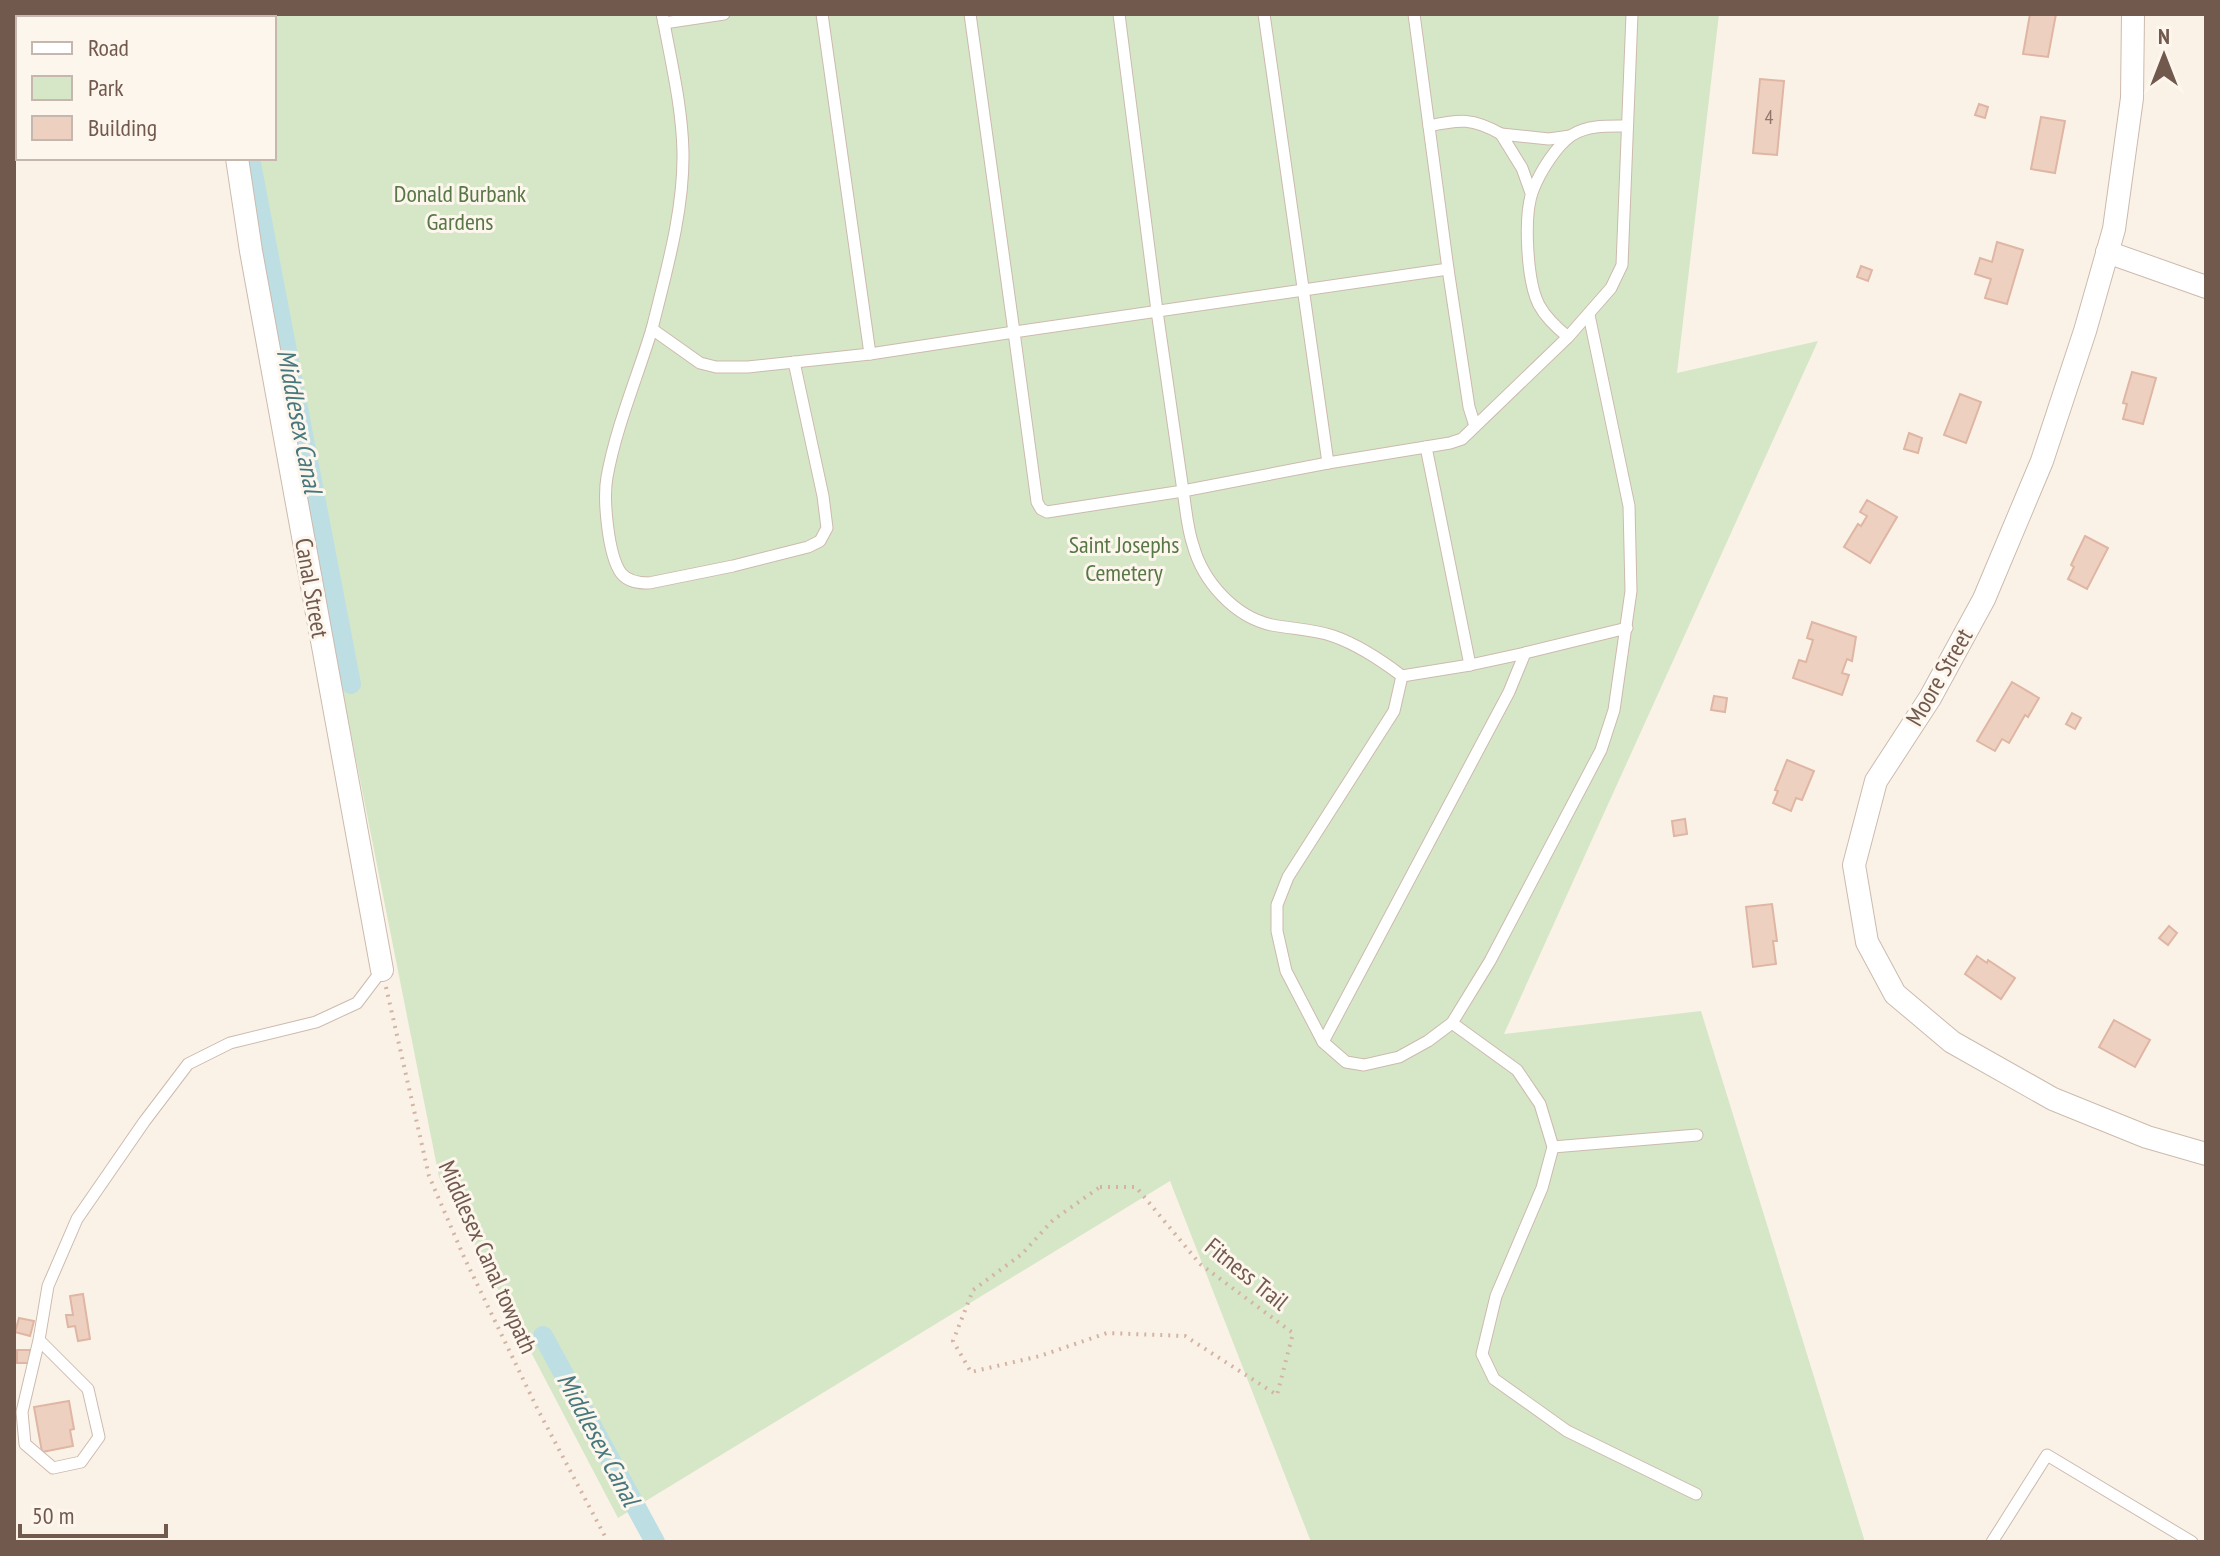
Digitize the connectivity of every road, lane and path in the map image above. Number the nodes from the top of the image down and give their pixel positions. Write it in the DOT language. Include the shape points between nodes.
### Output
graph roads {
  1 [pos="724,14"];
  2 [pos="822,14"];
  3 [pos="970,14"];
  4 [pos="1119,14"];
  5 [pos="1264,14"];
  6 [pos="1414,14"];
  7 [pos="1632,14"];
  8 [pos="2133,14"];
  9 [pos="663,18"];
  10 [pos="1429,126"];
  11 [pos="1626,126"];
  12 [pos="1501,134"];
  13 [pos="1570,136"];
  14 [pos="237,160"];
  15 [pos="1531,193"];
  16 [pos="2107,252"];
  17 [pos="1448,269"];
  18 [pos="2206,287"];
  19 [pos="1305,291"];
  20 [pos="1157,311"];
  21 [pos="1589,315"];
  22 [pos="652,329"];
  23 [pos="1014,332"];
  24 [pos="1568,337"];
  25 [pos="870,354"];
  26 [pos="794,362"];
  27 [pos="1475,426"];
  28 [pos="1426,447"];
  29 [pos="1328,463"];
  30 [pos="1183,491"];
  31 [pos="1627,628"];
  32 [pos="1525,653"];
  33 [pos="1470,665"];
  34 [pos="1402,676"];
  35 [pos="382,970"];
  36 [pos="1452,1023"];
  37 [pos="1323,1042"];
  38 [pos="1697,1135"];
  39 [pos="1553,1147"];
  40 [pos="2206,1154"];
  41 [pos="1022,1254"];
  42 [pos="39,1340"];
  43 [pos="1696,1494"];
  44 [pos="608,1542"];
  45 [pos="1992,1542"];
  46 [pos="2192,1542"];
  1 -- 9 [label="lane"];
  2 -- 25 [label="lane"];
  3 -- 23 [label="lane"];
  4 -- 20 [label="lane"];
  5 -- 19 [label="lane"];
  6 -- 10 [label="lane"];
  7 -- 11 [label="lane"];
  8 -- 16 [label="street, Moore Street" via="2132,98"];
  9 -- 22 [label="lane" via="680,104 683,154 670,251"];
  10 -- 12 [label="lane" via="1469,121"];
  10 -- 17 [label="lane"];
  11 -- 13 [label="lane" via="1602,126"];
  11 -- 21 [label="lane" via="1622,265"];
  12 -- 13 [label="lane"];
  12 -- 15 [label="lane"];
  13 -- 15 [label="lane"];
  14 -- 35 [label="street, Canal Street"];
  15 -- 24 [label="lane" via="1531,285 1540,307"];
  16 -- 18 [label="street"];
  16 -- 40 [label="street, Moore Street" via="2042,461 1984,599 1930,698 1876,781 1854,865 1867,942 1895,994 1941,1033 2053,1099"];
  17 -- 19 [label="lane"];
  17 -- 27 [label="lane"];
  19 -- 20 [label="lane"];
  19 -- 29 [label="lane"];
  20 -- 23 [label="lane"];
  20 -- 30 [label="lane"];
  21 -- 24 [label="lane"];
  21 -- 31 [label="lane" via="1629,506"];
  22 -- 26 [label="lane" via="700,363 716,367"];
  22 -- 26 [label="lane" via="606,481 612,551 622,575 637,583 733,566 820,541 827,528 824,506"];
  23 -- 25 [label="lane"];
  23 -- 30 [label="lane" via="1041,509"];
  24 -- 27 [label="lane"];
  25 -- 26 [label="lane"];
  27 -- 28 [label="lane" via="1462,439"];
  28 -- 29 [label="lane"];
  28 -- 33 [label="lane"];
  29 -- 30 [label="lane"];
  30 -- 34 [label="lane" via="1192,545 1202,569 1226,599 1248,617 1331,635"];
  31 -- 32 [label="lane"];
  31 -- 36 [label="lane" via="1614,710 1601,750"];
  32 -- 33 [label="lane"];
  32 -- 37 [label="lane"];
  33 -- 34 [label="lane"];
  34 -- 37 [label="lane" via="1394,711 1288,877 1277,905 1286,971"];
  35 -- 42 [label="lane" via="357,1003 316,1022 230,1043 188,1064 77,1219 48,1286"];
  35 -- 44 [label="path, Middlesex Canal towpath" via="429,1176 538,1410"];
  36 -- 37 [label="lane" via="1399,1057 1364,1065 1346,1062"];
  36 -- 39 [label="lane" via="1517,1070 1540,1104"];
  38 -- 39 [label="lane"];
  39 -- 43 [label="lane" via="1542,1188 1496,1296 1482,1354 1494,1379 1567,1431"];
  41 -- 41 [label="path, Fitness Trail" via="1053,1220 1100,1187 1136,1187 1200,1264 1293,1333 1277,1395 1185,1336 1107,1333 971,1372 953,1341 973,1290"];
  42 -- 42 [label="lane" via="88,1389 99,1437 81,1462 53,1468 25,1444 22,1412"];
  45 -- 46 [label="lane" via="2047,1455"];
}
